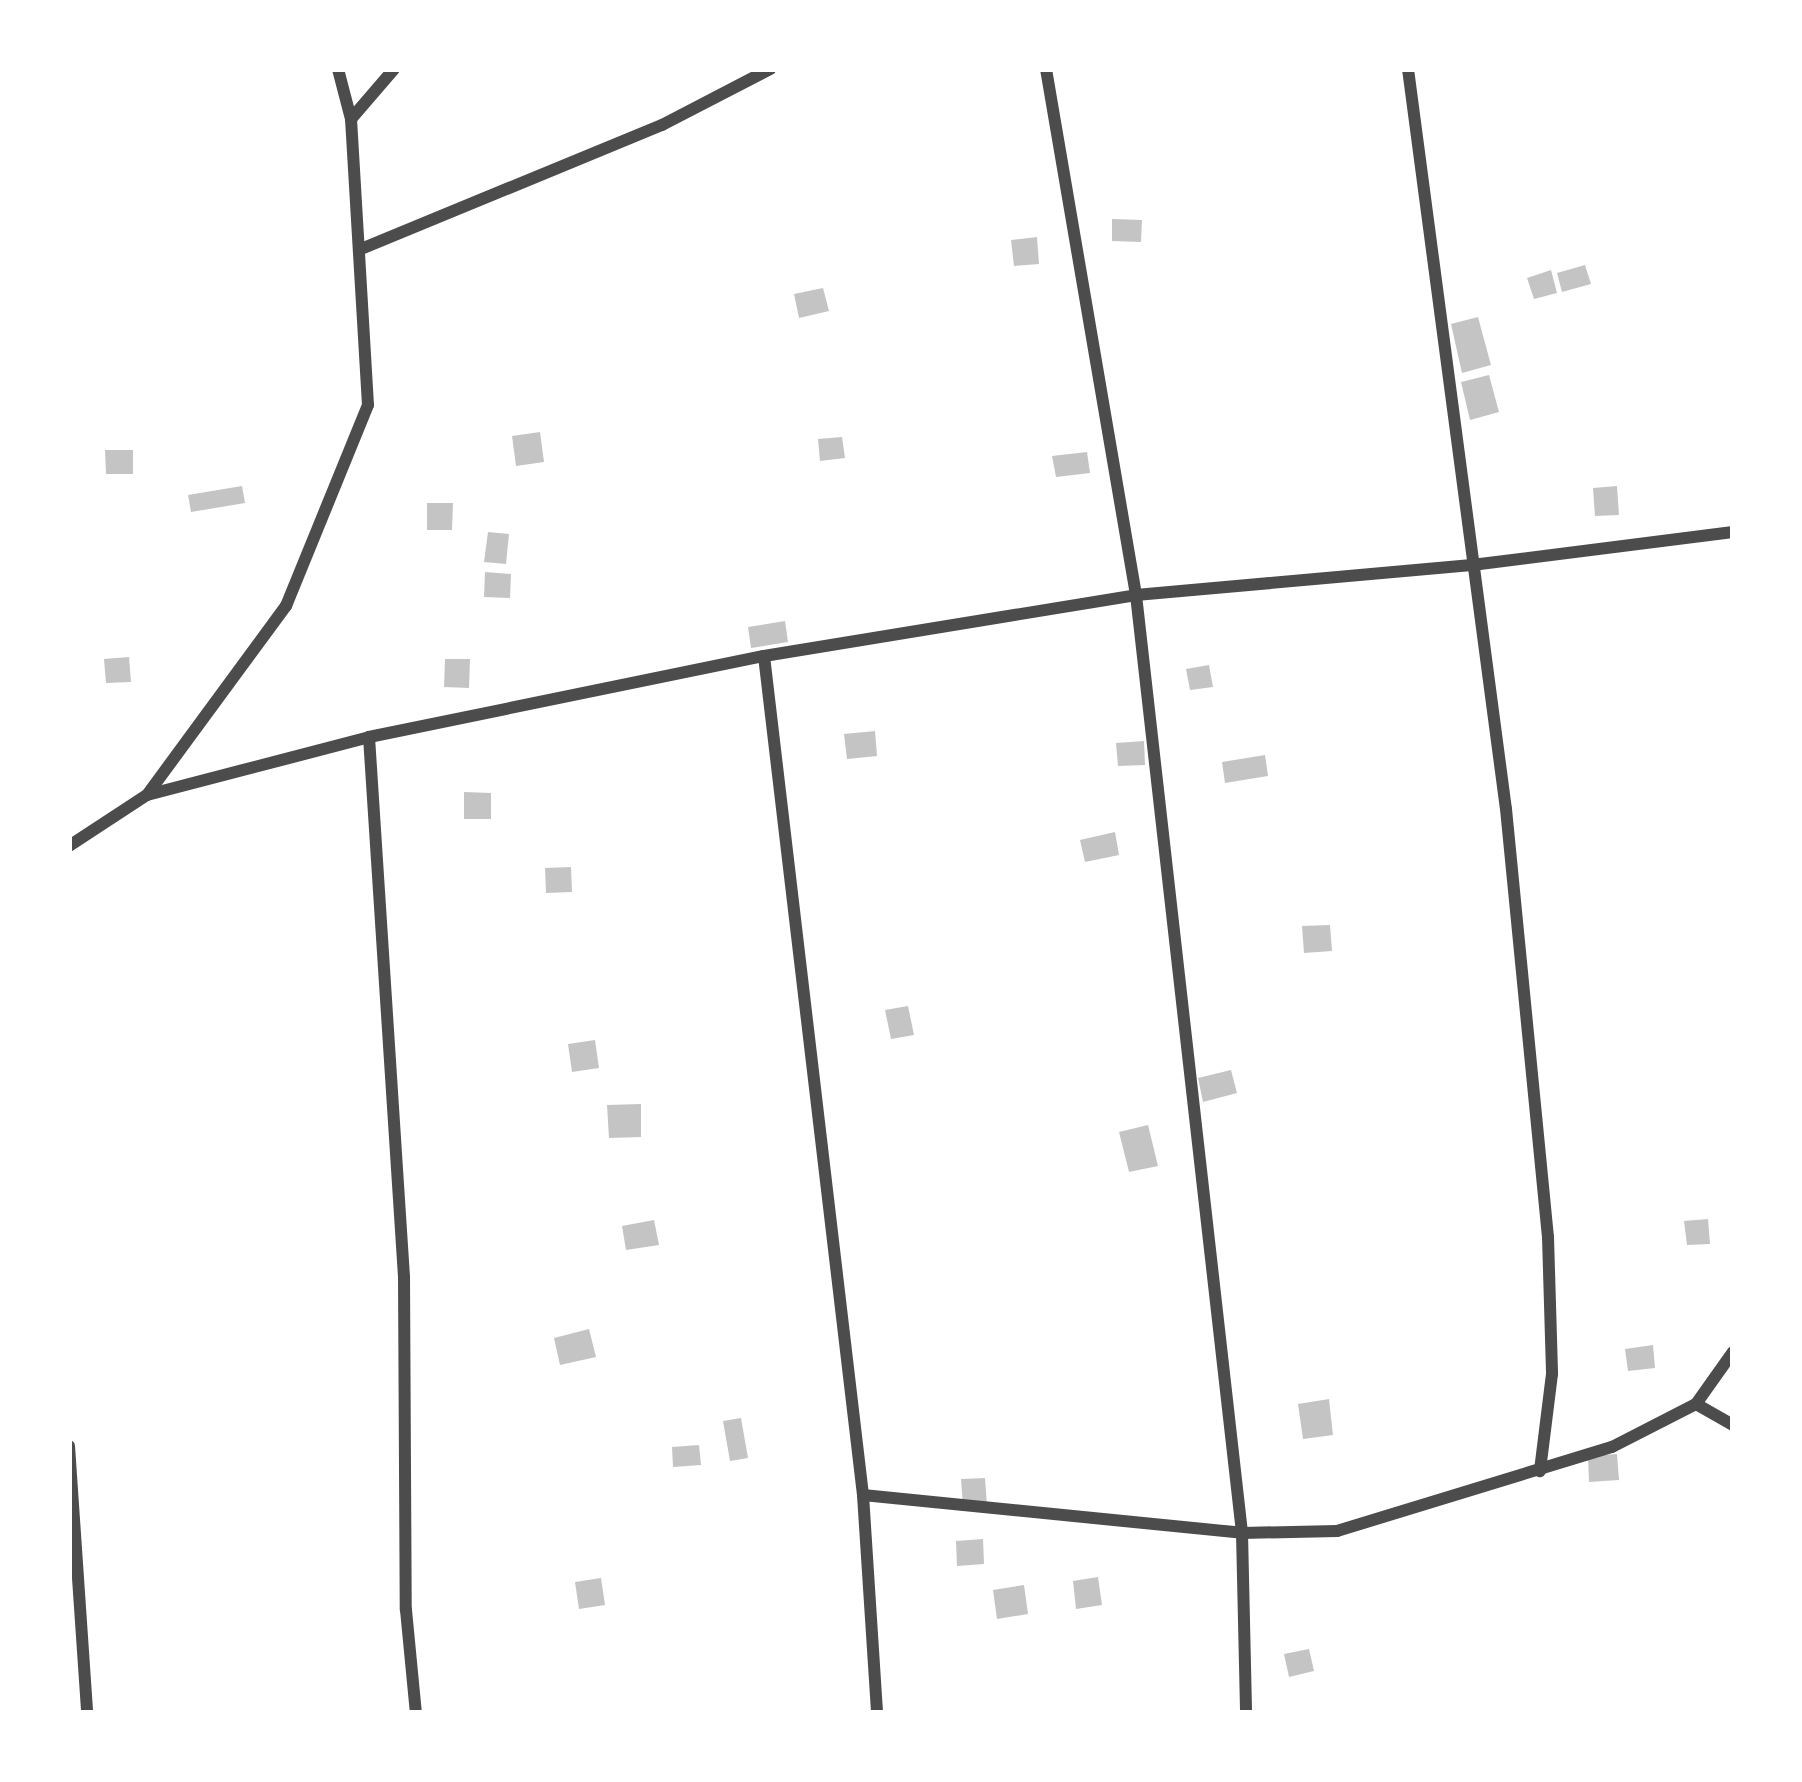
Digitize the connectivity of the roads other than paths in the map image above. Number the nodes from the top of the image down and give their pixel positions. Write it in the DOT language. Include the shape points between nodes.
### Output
graph roads {
  1 [pos="338,69"];
  2 [pos="394,69"];
  3 [pos="770,69"];
  4 [pos="1046,69"];
  5 [pos="1408,69"];
  6 [pos="351,119"];
  7 [pos="361,249"];
  8 [pos="1733,532"];
  9 [pos="1472,565"];
  10 [pos="1136,595"];
  11 [pos="764,656"];
  12 [pos="369,736"];
  13 [pos="147,795"];
  14 [pos="69,846"];
  15 [pos="1733,1352"];
  16 [pos="1696,1404"];
  17 [pos="1733,1425"];
  18 [pos="69,1446"];
  19 [pos="1540,1471"];
  20 [pos="863,1495"];
  21 [pos="1242,1533"];
  22 [pos="86,1713"];
  23 [pos="416,1713"];
  24 [pos="877,1713"];
  25 [pos="1246,1713"];
  1 -- 6 [label="street"];
  2 -- 6 [label="street"];
  3 -- 7 [label="street" via="662,125"];
  4 -- 10 [label="street"];
  5 -- 9 [label="street"];
  6 -- 7 [label="street"];
  7 -- 13 [label="street" via="368,405 348,461 286,606"];
  8 -- 9 [label="street"];
  9 -- 10 [label="street"];
  9 -- 19 [label="street" via="1506,809 1548,1237 1552,1374"];
  10 -- 11 [label="street"];
  10 -- 21 [label="street"];
  11 -- 12 [label="street"];
  11 -- 20 [label="street"];
  12 -- 13 [label="street"];
  12 -- 23 [label="street" via="404,1277 406,1610"];
  13 -- 14 [label="street"];
  15 -- 16 [label="street"];
  16 -- 17 [label="street"];
  16 -- 19 [label="street" via="1612,1447"];
  18 -- 22 [label="street"];
  19 -- 21 [label="street" via="1337,1531"];
  20 -- 21 [label="street"];
  20 -- 24 [label="street"];
  21 -- 25 [label="street"];
}
